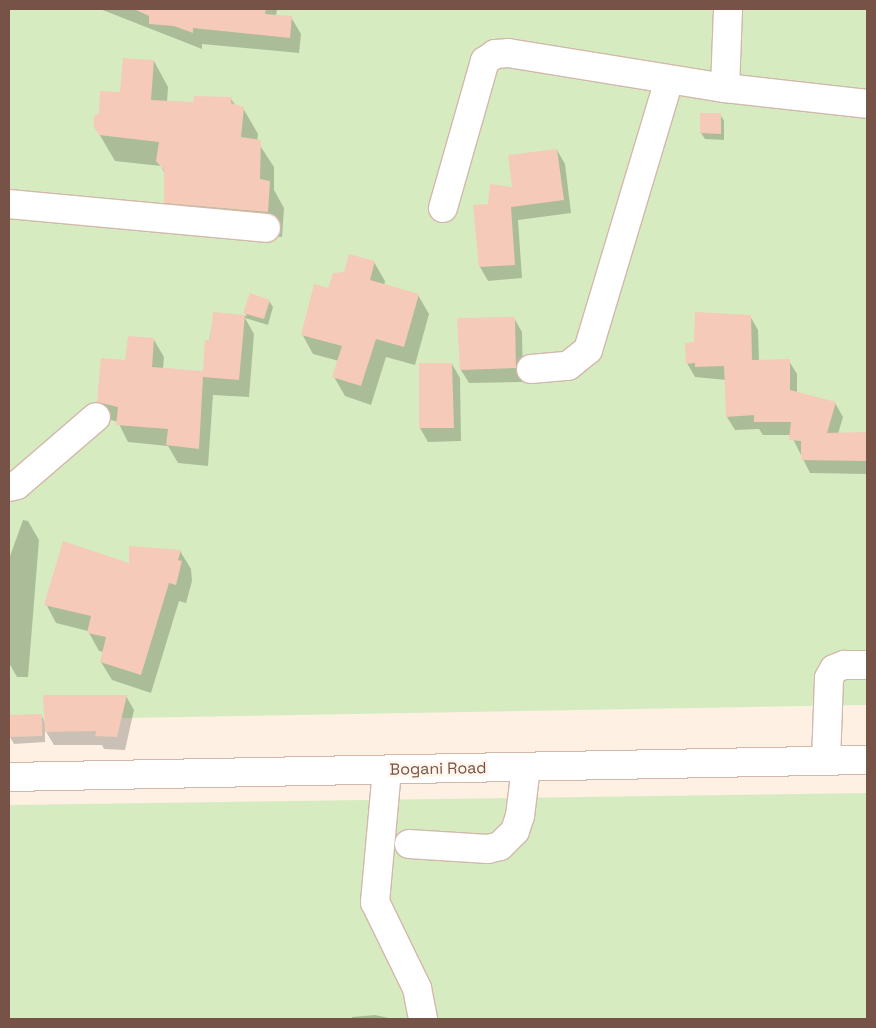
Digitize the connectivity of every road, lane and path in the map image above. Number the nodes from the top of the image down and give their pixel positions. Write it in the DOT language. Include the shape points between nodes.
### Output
graph roads {
  1 [pos="728,9"];
  2 [pos="669,80"];
  3 [pos="725,88"];
  4 [pos="867,104"];
  5 [pos="9,204"];
  6 [pos="443,208"];
  7 [pos="266,228"];
  8 [pos="531,368"];
  9 [pos="96,418"];
  10 [pos="9,487"];
  11 [pos="867,665"];
  12 [pos="867,760"];
  13 [pos="826,761"];
  14 [pos="526,767"];
  15 [pos="387,770"];
  16 [pos="9,777"];
  17 [pos="409,844"];
  18 [pos="423,1019"];
  1 -- 3 [label="street"];
  2 -- 3 [label="street"];
  2 -- 6 [label="street" via="508,53 495,54 485,61"];
  2 -- 8 [label="street" via="588,350 568,366"];
  3 -- 4 [label="street"];
  5 -- 7 [label="street"];
  9 -- 10 [label="street" via="17,485"];
  11 -- 13 [label="street" via="844,665 834,669 829,678"];
  12 -- 13 [label="street, Bogani Road"];
  13 -- 14 [label="street, Bogani Road"];
  14 -- 15 [label="street, Bogani Road"];
  14 -- 17 [label="street" via="520,816 515,831 500,846 488,849"];
  15 -- 16 [label="street, Bogani Road"];
  15 -- 18 [label="street" via="375,902 397,941 417,988"];
}
